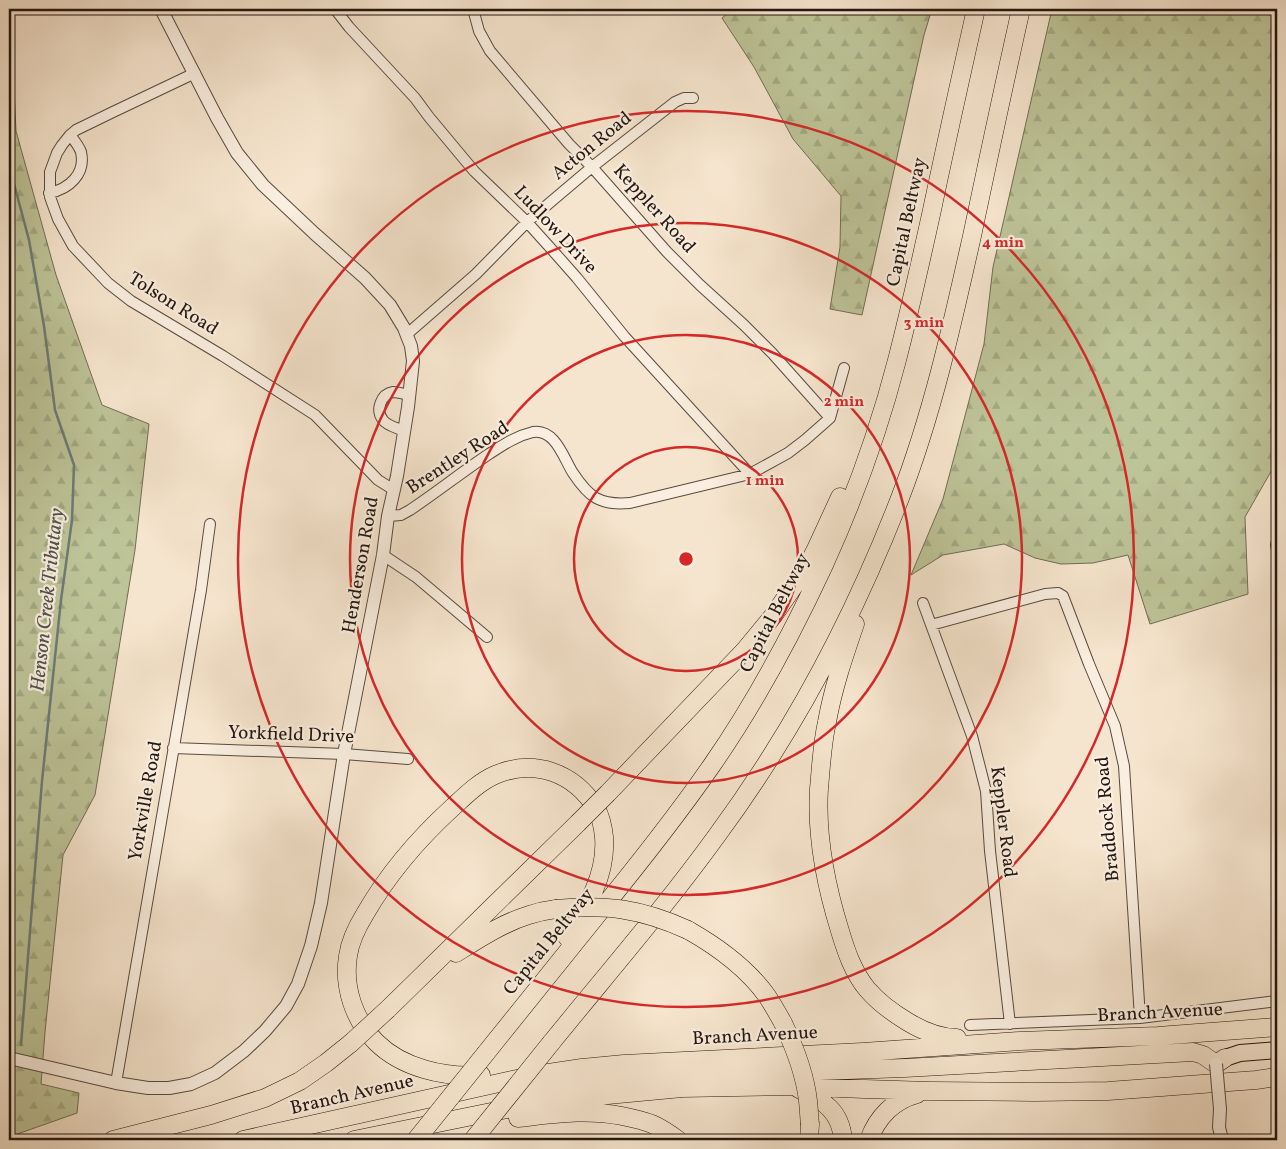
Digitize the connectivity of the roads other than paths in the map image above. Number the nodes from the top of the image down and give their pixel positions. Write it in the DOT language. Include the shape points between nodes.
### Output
graph roads {
  1 [pos="161,9"];
  2 [pos="335,9"];
  3 [pos="473,9"];
  4 [pos="976,9"];
  5 [pos="1021,9"];
  6 [pos="195,73"];
  7 [pos="693,98"];
  8 [pos="70,135"];
  9 [pos="592,167"];
  10 [pos="50,193"];
  11 [pos="527,222"];
  12 [pos="911,304"];
  13 [pos="406,336"];
  14 [pos="844,368"];
  15 [pos="409,395"];
  16 [pos="830,418"];
  17 [pos="404,431"];
  18 [pos="750,474"];
  19 [pos="394,490"];
  20 [pos="900,498"];
  21 [pos="388,516"];
  22 [pos="210,524"];
  23 [pos="1277,540"];
  24 [pos="1277,550"];
  25 [pos="383,555"];
  26 [pos="923,603"];
  27 [pos="931,624"];
  28 [pos="488,637"];
  29 [pos="173,748"];
  30 [pos="344,754"];
  31 [pos="408,759"];
  32 [pos="1277,1001"];
  33 [pos="388,1008"];
  34 [pos="1140,1018"];
  35 [pos="1010,1024"];
  36 [pos="970,1025"];
  37 [pos="1277,1027"];
  38 [pos="1020,1041"];
  39 [pos="556,1042"];
  40 [pos="1277,1050"];
  41 [pos="486,1053"];
  42 [pos="9,1058"];
  43 [pos="680,1061"];
  44 [pos="1220,1061"];
  45 [pos="1277,1077"];
  46 [pos="116,1083"];
  47 [pos="792,1086"];
  48 [pos="930,1091"];
  49 [pos="316,1125"];
  50 [pos="1219,1127"];
  51 [pos="809,1132"];
  52 [pos="391,1133"];
  53 [pos="113,1140"];
  54 [pos="243,1140"];
  55 [pos="354,1140"];
  56 [pos="416,1140"];
  57 [pos="472,1140"];
  58 [pos="487,1140"];
  59 [pos="678,1140"];
  60 [pos="843,1140"];
  61 [pos="869,1140"];
  62 [pos="1215,1140"];
  63 [pos="1222,1140"];
  1 -- 6 [label="street, Henderson Road"];
  2 -- 11 [label="street, Ludlow Drive" via="415,98 474,171"];
  3 -- 9 [label="street, Keppler Road" via="479,31 490,51"];
  4 -- 12 [label="highway, Capital Beltway"];
  5 -- 20 [label="highway" via="940,376"];
  6 -- 8 [label="street, Tolson Road"];
  6 -- 13 [label="street, Henderson Road" via="217,118 262,185 365,278 390,305"];
  7 -- 9 [label="street, Acton Road" via="675,102"];
  8 -- 10 [label="street, Tolson Road" via="52,164"];
  8 -- 10 [label="street" via="81,154 79,171 70,185"];
  9 -- 11 [label="street, Acton Road"];
  9 -- 16 [label="street, Keppler Road" via="667,252 772,353"];
  10 -- 19 [label="street, Tolson Road" via="58,219 73,246 108,284 315,415 378,480"];
  11 -- 13 [label="street, Acton Road" via="476,274"];
  11 -- 18 [label="street, Ludlow Drive" via="624,336"];
  12 -- 33 [label="highway, bridge" via="876,410 837,505 807,567 773,616 745,650 578,824"];
  12 -- 41 [label="highway, Capital Beltway" via="882,411 848,509 797,622 746,713 647,854"];
  13 -- 15 [label="street, Henderson Road" via="413,361"];
  14 -- 16 [label="street"];
  15 -- 17 [label="street, Henderson Road"];
  15 -- 17 [label="street" via="392,392 384,396 379,406 384,421"];
  16 -- 18 [label="street, Brentley Road" via="788,453"];
  17 -- 19 [label="street, Henderson Road"];
  18 -- 21 [label="street, Brentley Road" via="630,503 607,503 586,491 551,438 535,432 512,439 410,510"];
  19 -- 21 [label="street, Henderson Road"];
  20 -- 38 [label="highway" via="849,642 826,722 819,818 831,902 852,964 866,988 880,1003 917,1028 944,1038"];
  20 -- 39 [label="highway" via="836,641 783,736 719,833"];
  21 -- 25 [label="street, Henderson Road"];
  22 -- 29 [label="street, Yorkville Road"];
  23 -- 24 [label="street"];
  25 -- 28 [label="street" via="422,582"];
  25 -- 30 [label="street, Henderson Road"];
  26 -- 27 [label="street, Keppler Road"];
  27 -- 34 [label="street, Braddock Road" via="1045,594 1063,596 1115,726 1124,766"];
  27 -- 35 [label="street, Keppler Road" via="972,736 986,791"];
  29 -- 30 [label="street, Yorkfield Drive"];
  29 -- 46 [label="street, Yorkville Road"];
  30 -- 31 [label="street, Yorkfield Drive"];
  30 -- 46 [label="street, Henderson Road" via="321,903 311,946 298,984 286,1006 265,1031 215,1074 192,1084 169,1088"];
  32 -- 34 [label="street"];
  33 -- 51 [label="highway, bridge" via="481,936 531,914 556,908 600,906 668,920 730,957 767,996 794,1046 808,1100"];
  33 -- 53 [label="highway, bridge" via="326,1063 300,1081 265,1098"];
  34 -- 35 [label="street"];
  35 -- 36 [label="street"];
  37 -- 38 [label="highway, Branch Avenue" via="1158,1036"];
  38 -- 43 [label="highway, Branch Avenue"];
  39 -- 57 [label="highway, bridge"];
  39 -- 58 [label="highway"];
  40 -- 44 [label="highway" via="1240,1052"];
  41 -- 43 [label="highway" via="578,920 600,876 603,861 604,828 590,798 570,780 533,768 519,768 484,781 437,821 391,874 352,939 347,972 353,1006 370,1036 382,1048 410,1064 447,1074 478,1076 534,1067 624,1060"];
  41 -- 56 [label="highway, Capital Beltway, bridge"];
  42 -- 46 [label="street, Henderson Road"];
  43 -- 49 [label="highway, Branch Avenue" via="535,1075"];
  44 -- 49 [label="highway" via="1193,1052 905,1068 623,1076"];
  44 -- 50 [label="street, bridge"];
  45 -- 48 [label="highway" via="1108,1091"];
  47 -- 48 [label="highway"];
  47 -- 52 [label="highway" via="682,1088 586,1097"];
  47 -- 60 [label="highway" via="826,1105 837,1117"];
  48 -- 61 [label="highway" via="897,1102 885,1112"];
  49 -- 54 [label="highway, Branch Avenue"];
  50 -- 62 [label="street"];
  50 -- 63 [label="street"];
  52 -- 55 [label="highway"];
  52 -- 59 [label="highway" via="588,1112 637,1119"];
}
